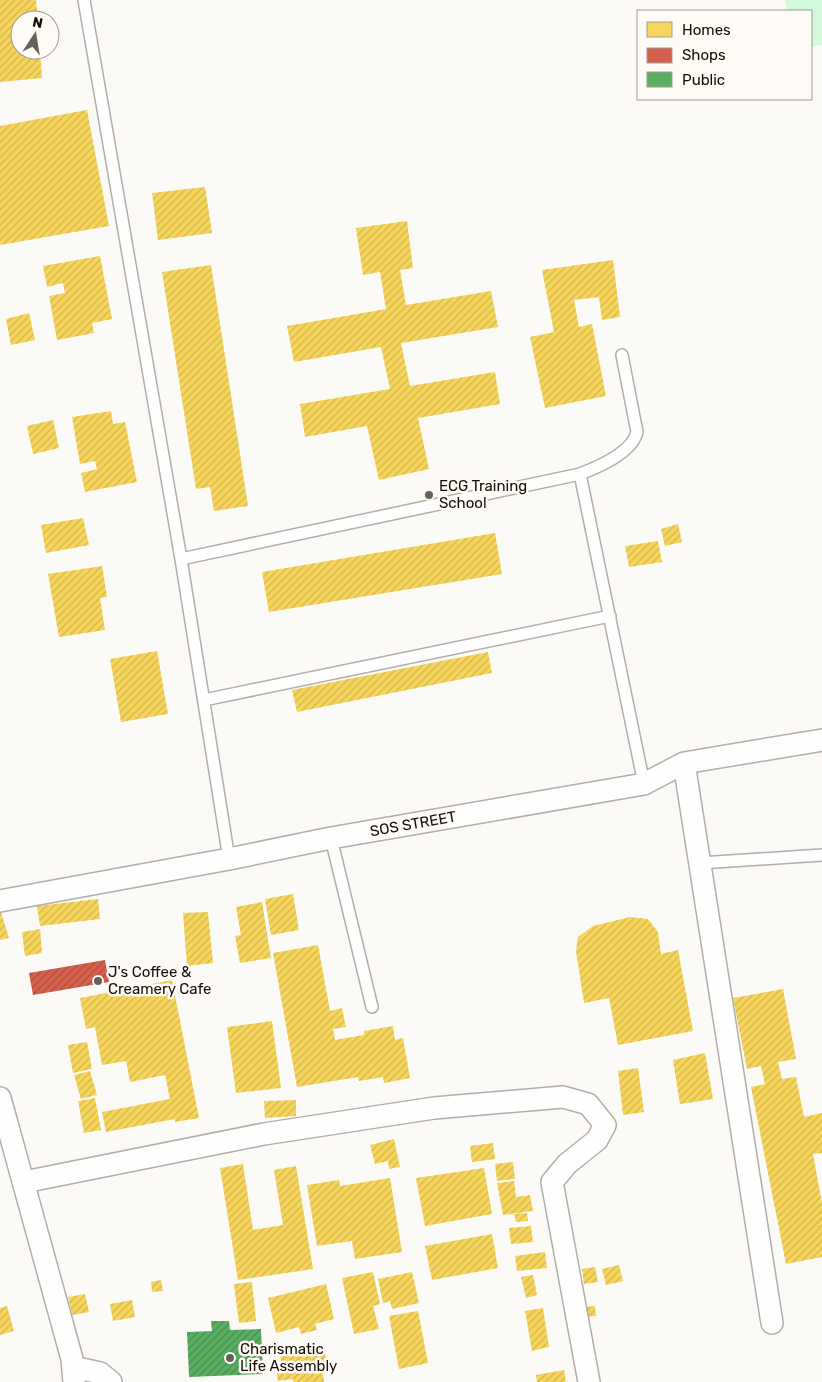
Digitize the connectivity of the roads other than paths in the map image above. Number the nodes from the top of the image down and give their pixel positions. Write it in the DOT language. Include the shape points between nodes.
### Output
graph roads {
  1 [pos="84,0"];
  2 [pos="622,355"];
  3 [pos="580,474"];
  4 [pos="182,559"];
  5 [pos="610,616"];
  6 [pos="204,700"];
  7 [pos="822,740"];
  8 [pos="684,763"];
  9 [pos="644,784"];
  10 [pos="331,838"];
  11 [pos="822,855"];
  12 [pos="229,859"];
  13 [pos="700,863"];
  14 [pos="0,901"];
  15 [pos="372,1008"];
  16 [pos="0,1098"];
  17 [pos="24,1182"];
  18 [pos="772,1323"];
  19 [pos="73,1374"];
  20 [pos="111,1382"];
  21 [pos="589,1382"];
  1 -- 4 [label="lane"];
  2 -- 3 [label="lane" via="636,437 633,443 602,466"];
  3 -- 4 [label="lane"];
  3 -- 5 [label="lane"];
  4 -- 6 [label="lane"];
  5 -- 6 [label="lane"];
  5 -- 9 [label="lane"];
  6 -- 12 [label="lane"];
  7 -- 8 [label="street, SOS STREET"];
  8 -- 9 [label="street, SOS STREET"];
  8 -- 13 [label="street"];
  9 -- 10 [label="street, SOS STREET"];
  10 -- 12 [label="street, SOS STREET"];
  10 -- 15 [label="lane"];
  11 -- 13 [label="lane"];
  12 -- 14 [label="street, SOS STREET"];
  13 -- 18 [label="street"];
  16 -- 17 [label="street"];
  17 -- 19 [label="street"];
  17 -- 21 [label="street" via="264,1134 434,1108 563,1097 588,1104 605,1125 597,1140 567,1164 552,1182"];
  19 -- 20 [label="street" via="100,1373"];
}
